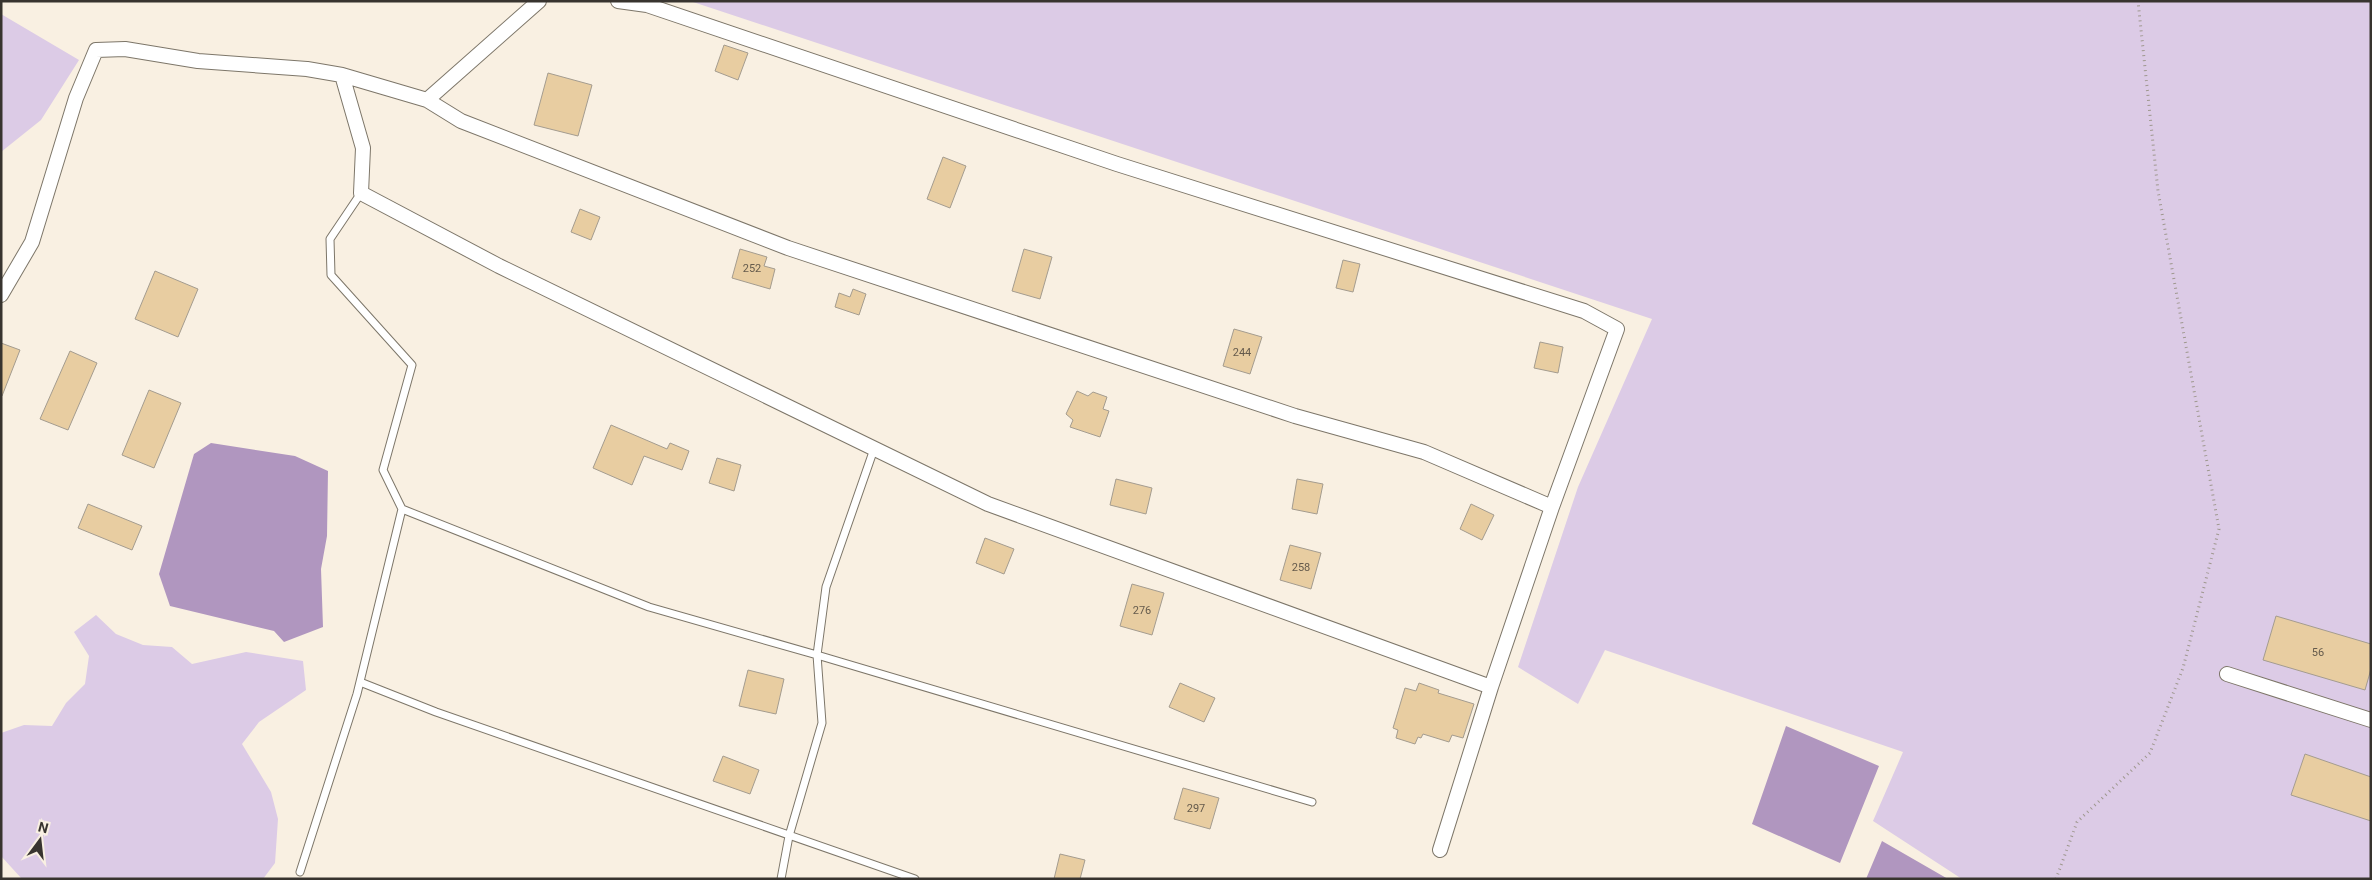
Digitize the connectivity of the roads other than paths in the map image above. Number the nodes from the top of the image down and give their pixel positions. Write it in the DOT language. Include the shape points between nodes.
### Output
graph roads {
  1 [pos="540,1"];
  2 [pos="618,1"];
  3 [pos="342,76"];
  4 [pos="427,100"];
  5 [pos="361,193"];
  6 [pos="1,295"];
  7 [pos="874,449"];
  8 [pos="1552,506"];
  9 [pos="402,509"];
  10 [pos="817,655"];
  11 [pos="2227,674"];
  12 [pos="360,682"];
  13 [pos="1491,687"];
  14 [pos="2371,720"];
  15 [pos="1312,802"];
  16 [pos="789,836"];
  17 [pos="1440,850"];
  18 [pos="300,872"];
  19 [pos="781,879"];
  20 [pos="915,879"];
  1 -- 4 [label="street"];
  2 -- 8 [label="street" via="647,5 1117,164 1584,311 1616,329"];
  3 -- 4 [label="street"];
  3 -- 5 [label="street" via="363,148"];
  3 -- 6 [label="street" via="306,69 198,61 125,50 96,50 76,98 32,242"];
  4 -- 8 [label="street" via="461,121 788,248 1295,416 1424,452"];
  5 -- 7 [label="street" via="499,266"];
  5 -- 9 [label="lane" via="330,239 331,275 412,365 383,470"];
  7 -- 10 [label="lane" via="826,587"];
  7 -- 13 [label="street" via="988,504"];
  8 -- 13 [label="street"];
  9 -- 10 [label="lane" via="649,607"];
  9 -- 12 [label="lane"];
  10 -- 15 [label="lane"];
  10 -- 16 [label="lane" via="822,723"];
  11 -- 14 [label="street"];
  12 -- 16 [label="lane" via="436,712"];
  12 -- 18 [label="lane"];
  13 -- 17 [label="street"];
  16 -- 19 [label="lane"];
  16 -- 20 [label="lane"];
}
